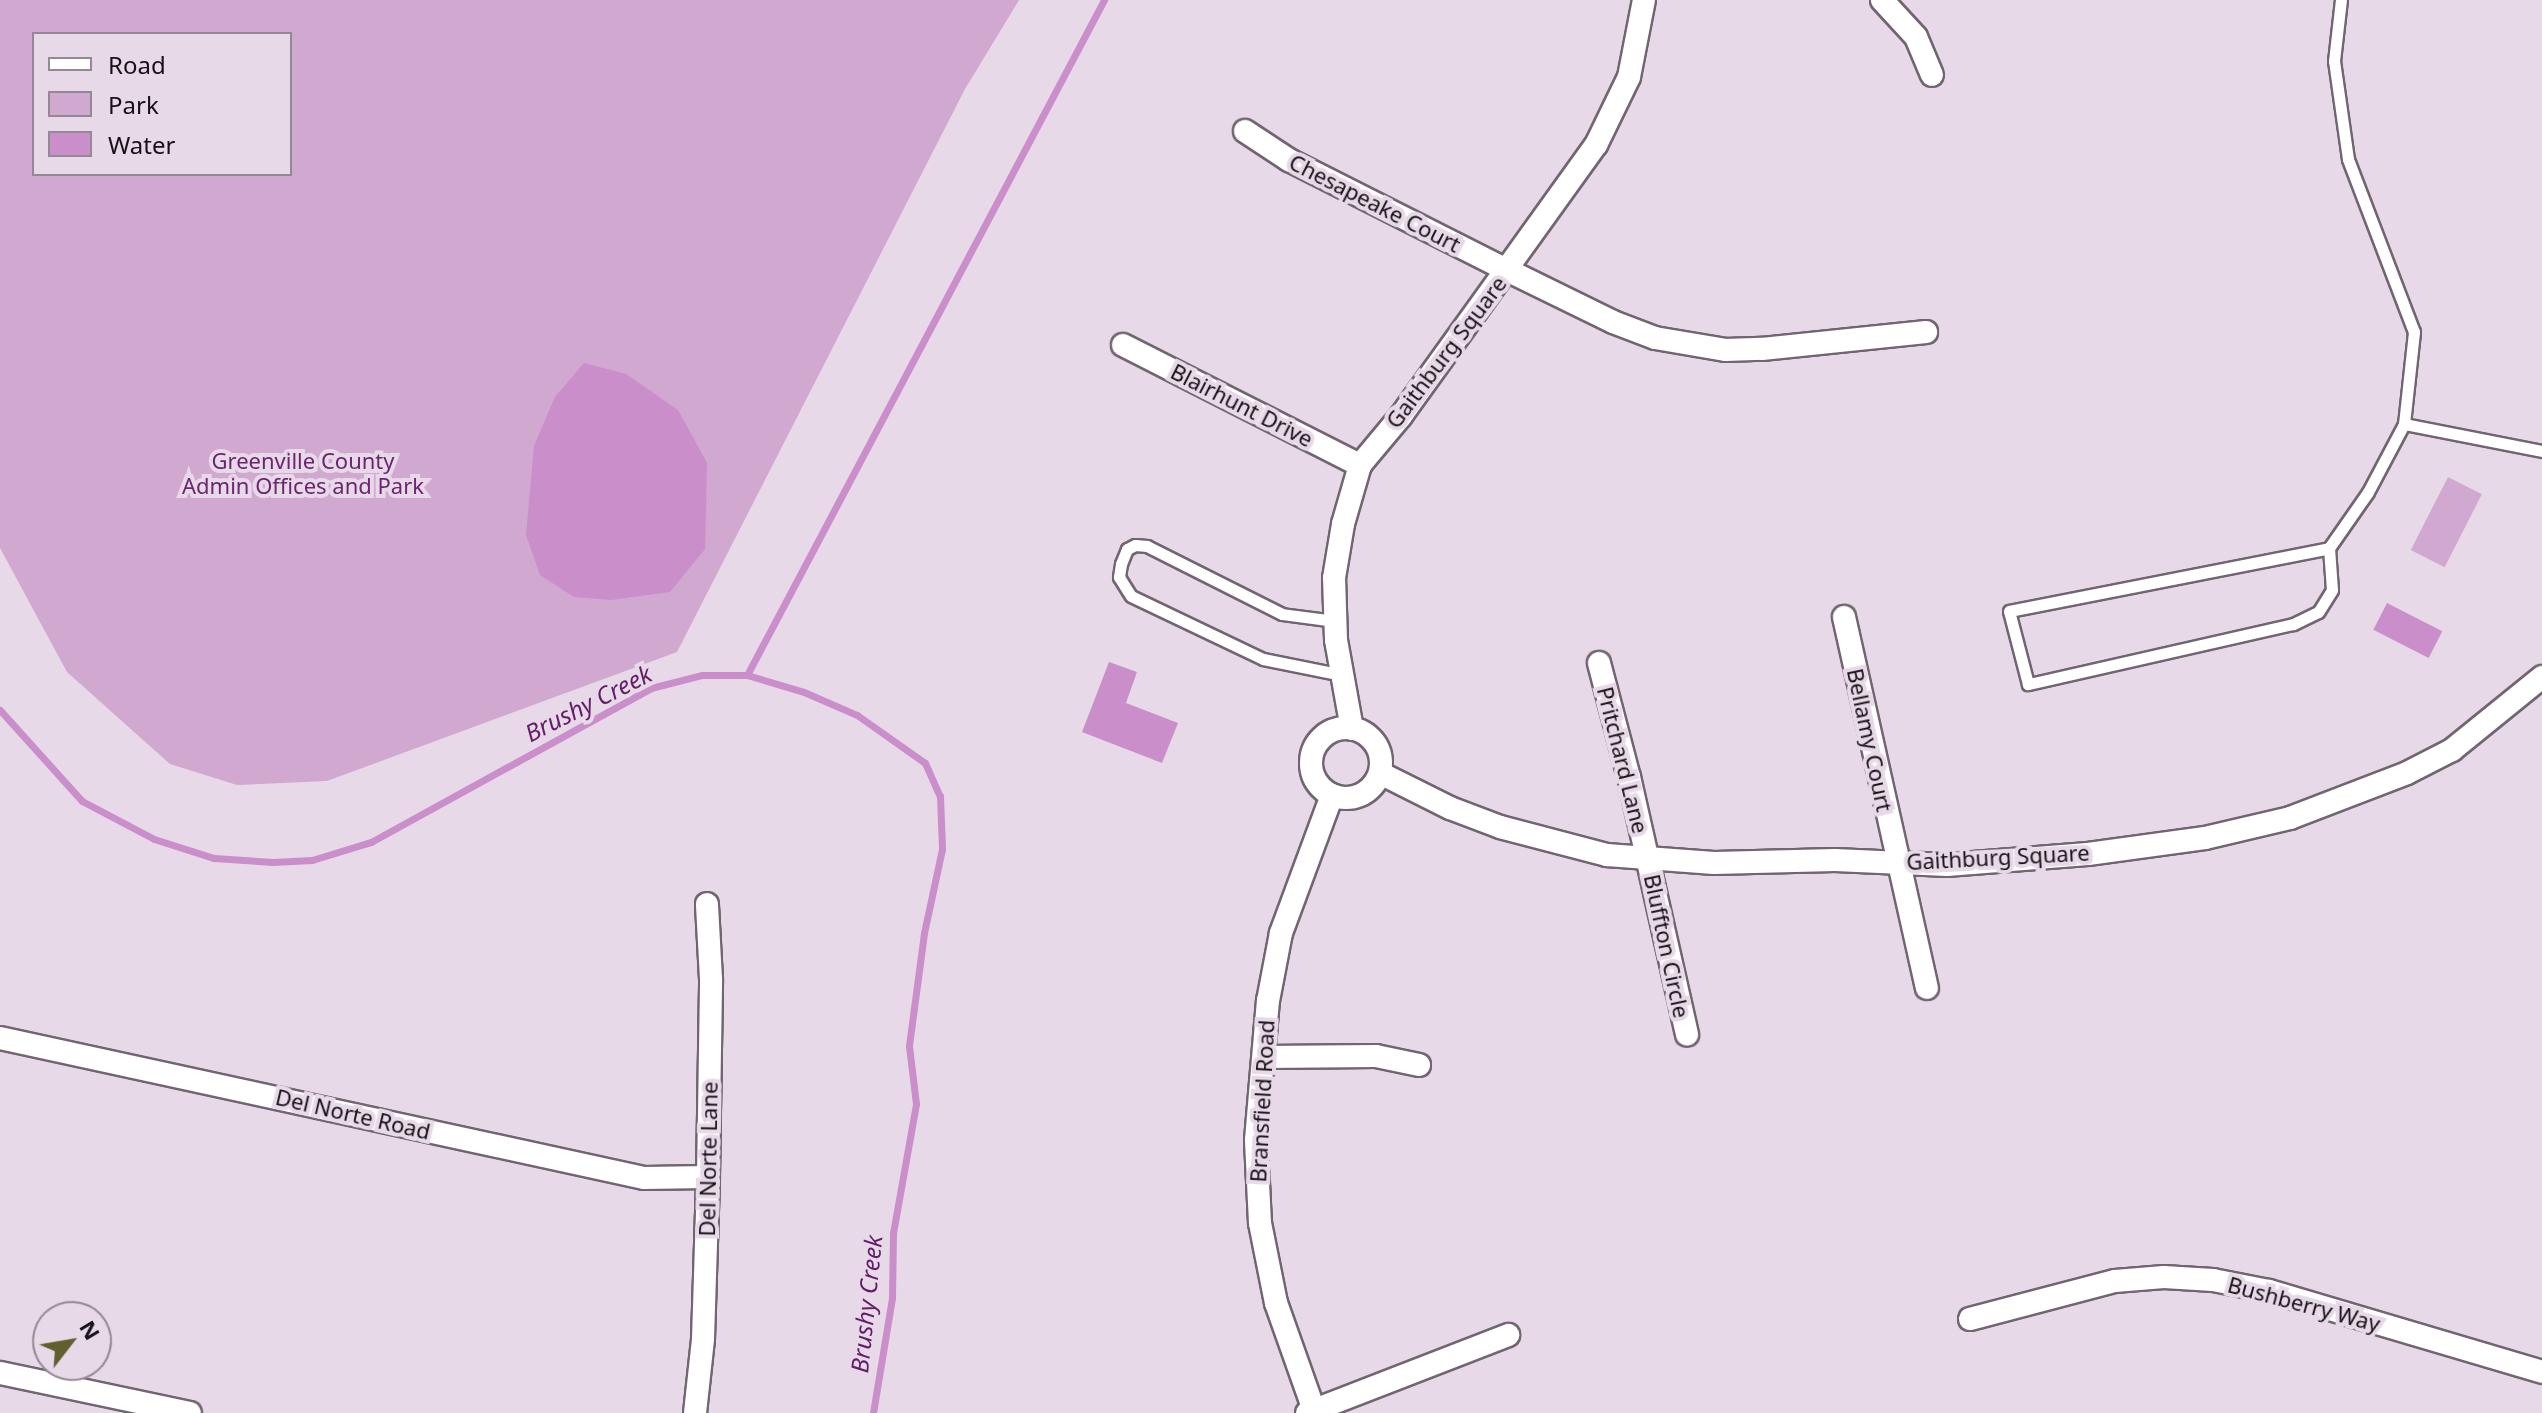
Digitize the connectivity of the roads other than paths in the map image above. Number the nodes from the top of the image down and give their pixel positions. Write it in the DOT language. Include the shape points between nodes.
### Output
graph roads {
  1 [pos="1644,0"];
  2 [pos="1882,0"];
  3 [pos="2341,0"];
  4 [pos="1932,75"];
  5 [pos="1245,131"];
  6 [pos="1507,270"];
  7 [pos="1926,332"];
  8 [pos="1123,345"];
  9 [pos="2404,424"];
  10 [pos="2542,451"];
  11 [pos="1360,465"];
  12 [pos="2329,548"];
  13 [pos="1844,617"];
  14 [pos="1335,621"];
  15 [pos="1599,663"];
  16 [pos="1342,675"];
  17 [pos="2542,677"];
  18 [pos="1352,729"];
  19 [pos="1380,773"];
  20 [pos="1332,795"];
  21 [pos="1648,858"];
  22 [pos="1897,863"];
  23 [pos="707,904"];
  24 [pos="1927,988"];
  25 [pos="1687,1035"];
  26 [pos="0,1038"];
  27 [pos="1264,1057"];
  28 [pos="1419,1065"];
  29 [pos="708,1177"];
  30 [pos="1970,1319"];
  31 [pos="1508,1335"];
  32 [pos="2542,1372"];
  33 [pos="0,1373"];
  34 [pos="1311,1412"];
  35 [pos="190,1413"];
  36 [pos="695,1413"];
  1 -- 6 [label="street, Gaithburg Square" via="1629,77 1610,121"];
  2 -- 4 [label="street" via="1916,37"];
  3 -- 9 [label="lane" via="2334,61 2348,159 2414,332"];
  5 -- 6 [label="street, Chesapeake Court" via="1289,160"];
  6 -- 7 [label="street, Chesapeake Court" via="1613,322 1692,346 1762,349"];
  6 -- 11 [label="street, Gaithburg Square"];
  8 -- 11 [label="street, Blairhunt Drive"];
  9 -- 10 [label="lane"];
  9 -- 12 [label="lane" via="2368,492"];
  11 -- 14 [label="street, Gaithburg Square" via="1337,551"];
  12 -- 12 [label="lane" via="2009,611 2028,684 2293,624 2318,612 2332,590"];
  13 -- 22 [label="street, Bellamy Court"];
  14 -- 16 [label="street, Gaithburg Square"];
  14 -- 16 [label="lane" via="1282,614 1147,546 1127,549 1121,564 1119,577 1131,596 1263,659"];
  15 -- 21 [label="street, Pritchard Lane"];
  16 -- 18 [label="street, Gaithburg Square"];
  17 -- 22 [label="street, Gaithburg Square" via="2452,750 2290,818 2205,838 2088,854 1947,865"];
  18 -- 19 [label="street" via="1379,750"];
  18 -- 20 [label="street" via="1330,731 1314,748 1312,770"];
  19 -- 20 [label="street" via="1361,795"];
  19 -- 21 [label="street, Gaithburg Square" via="1450,808 1542,841"];
  20 -- 27 [label="street, Bransfield Road" via="1281,933"];
  21 -- 22 [label="street, Gaithburg Square"];
  21 -- 25 [label="street, Bluffton Circle"];
  22 -- 24 [label="street, Bellamy Court"];
  23 -- 29 [label="street, Del Norte Lane"];
  26 -- 29 [label="street, Del Norte Road" via="644,1178"];
  27 -- 28 [label="street" via="1376,1056"];
  27 -- 34 [label="street, Bransfield Road" via="1256,1140 1260,1223 1276,1303"];
  29 -- 36 [label="street, Del Norte Lane"];
  30 -- 32 [label="street, Bushberry Way" via="2115,1281 2213,1280 2269,1291"];
  31 -- 34 [label="street"];
  33 -- 35 [label="street"];
}
